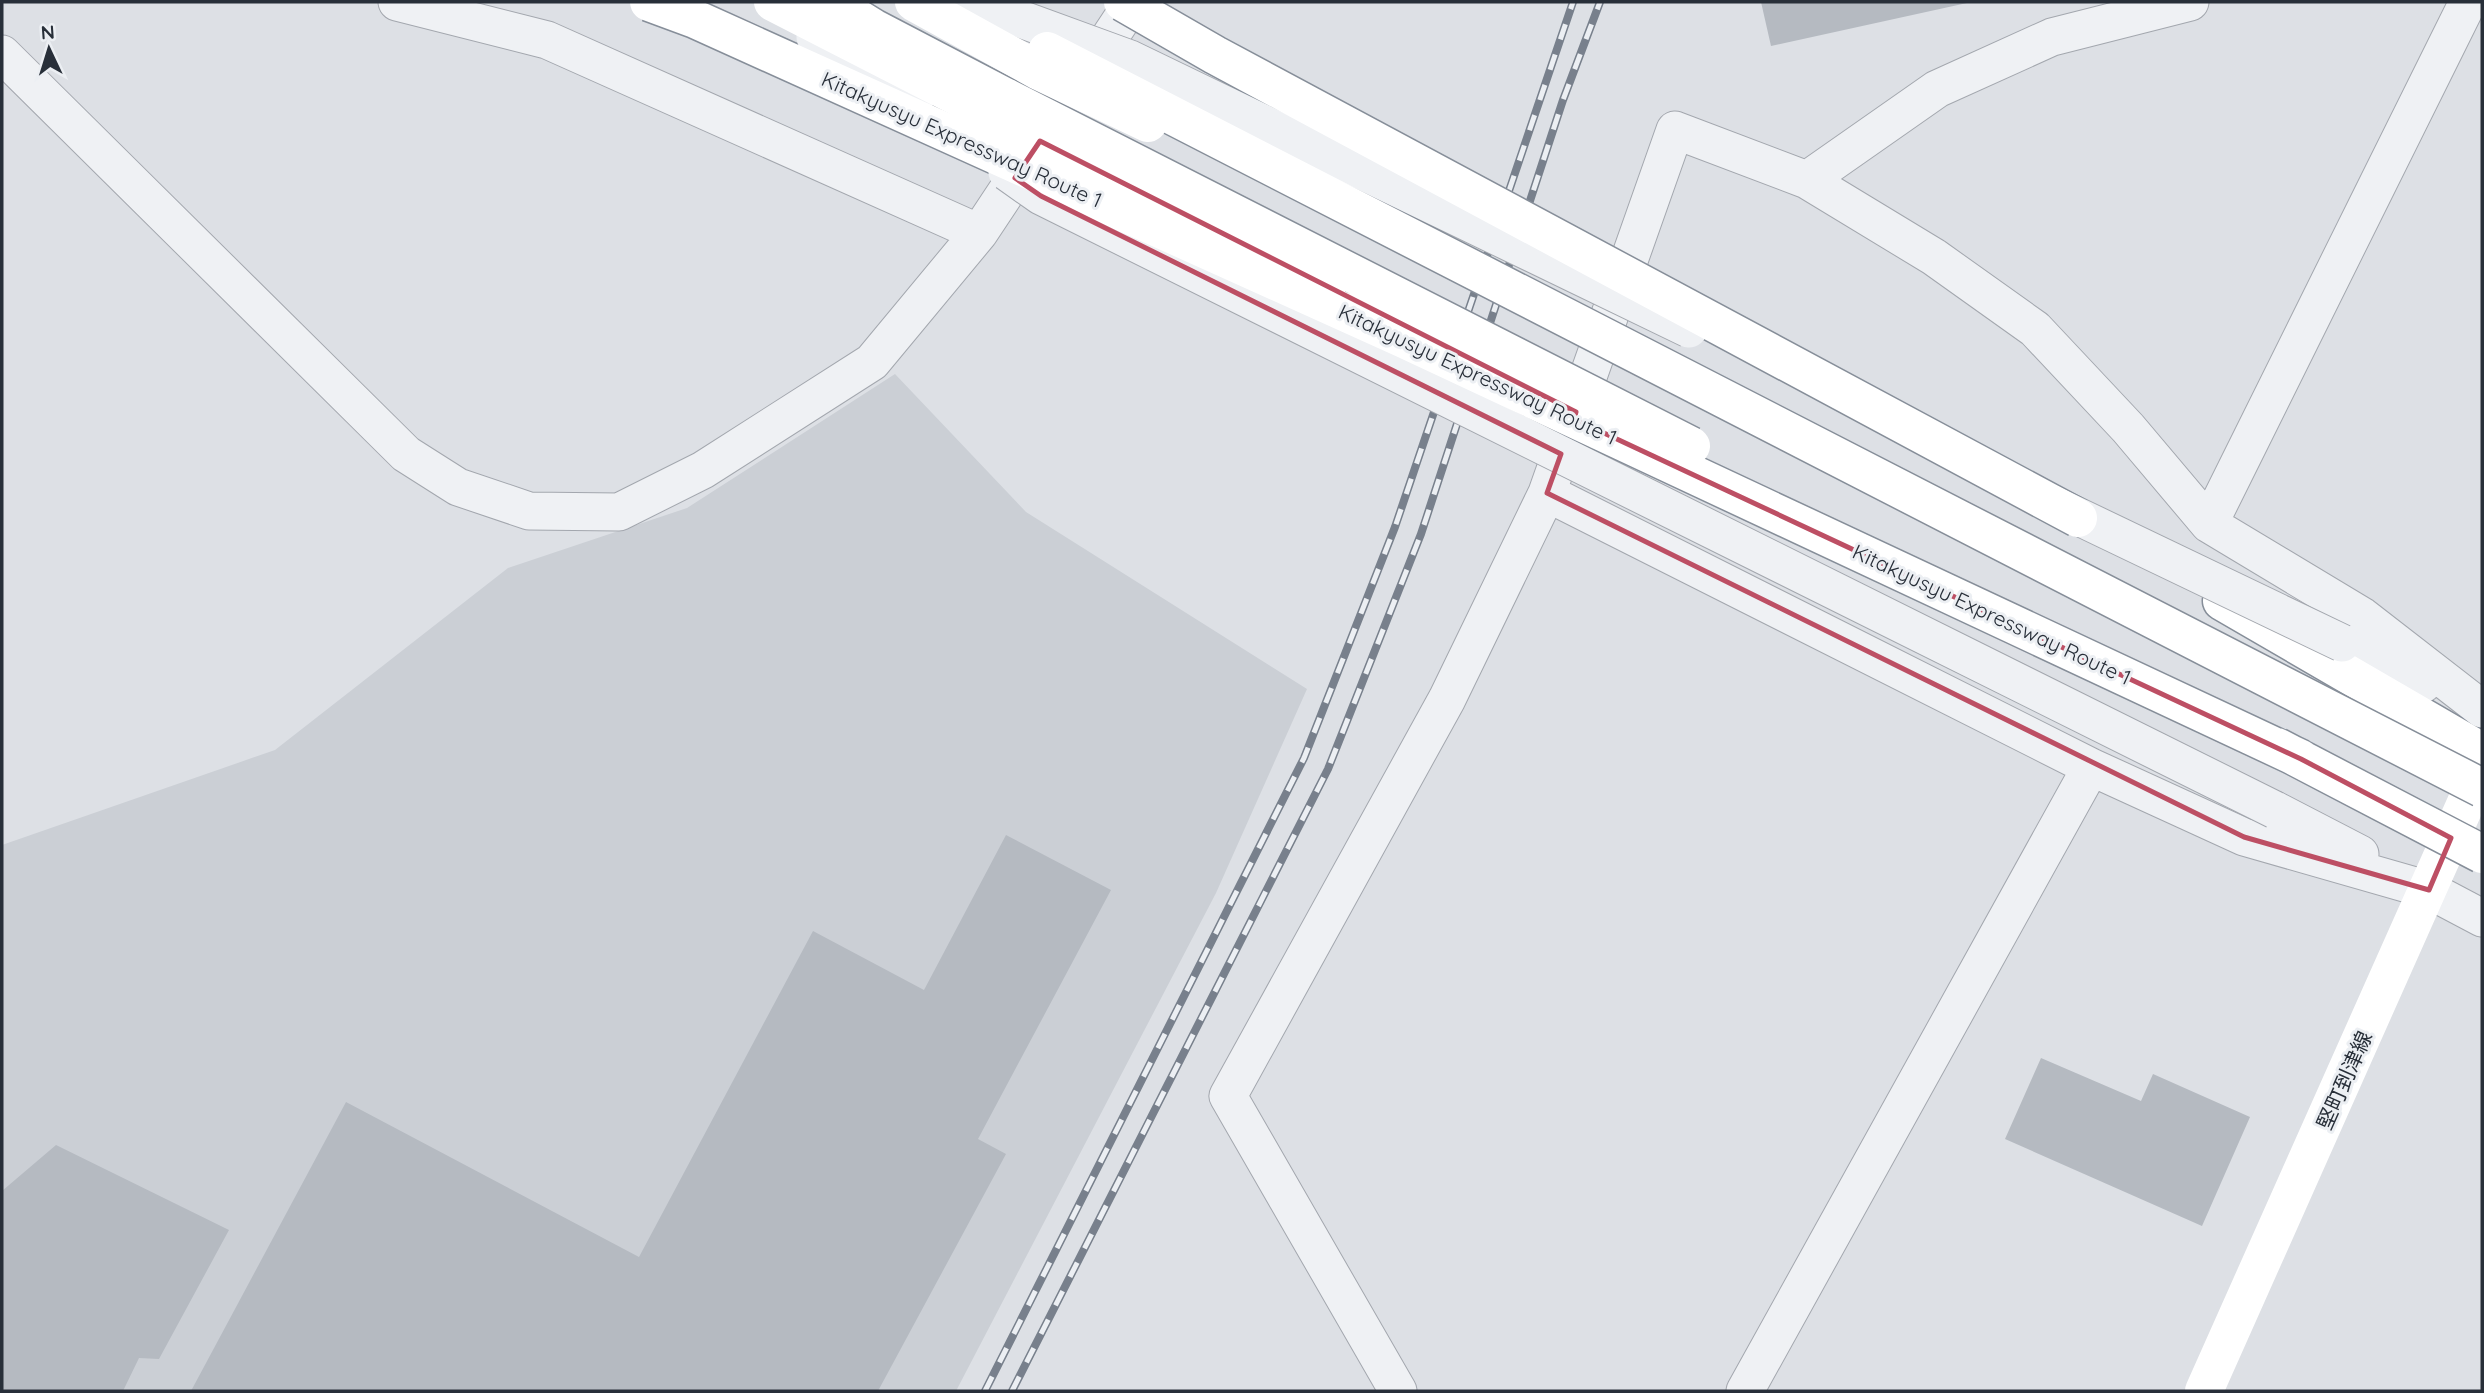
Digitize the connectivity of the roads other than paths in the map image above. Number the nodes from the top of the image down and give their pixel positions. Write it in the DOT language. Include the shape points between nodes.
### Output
graph roads {
  1 [pos="397,2"];
  2 [pos="649,2"];
  3 [pos="764,2"];
  4 [pos="774,2"];
  5 [pos="831,2"];
  6 [pos="914,2"];
  7 [pos="963,2"];
  8 [pos="974,2"];
  9 [pos="1122,2"];
  10 [pos="1133,2"];
  11 [pos="2190,2"];
  12 [pos="2468,2"];
  13 [pos="2,54"];
  14 [pos="1807,180"];
  15 [pos="979,233"];
  16 [pos="1547,494"];
  17 [pos="2209,524"];
  18 [pos="2482,711"];
  19 [pos="2482,752"];
  20 [pos="2301,759"];
  21 [pos="2091,766"];
  22 [pos="2482,768"];
  23 [pos="2482,788"];
  24 [pos="2482,854"];
  25 [pos="2482,875"];
  26 [pos="2429,890"];
  27 [pos="2482,918"];
  28 [pos="1398,1391"];
  29 [pos="1745,1391"];
  30 [pos="2203,1391"];
  1 -- 15 [label="street" via="547,40"];
  2 -- 20 [label="main road, Kitakyusyu Expressway Route 1, bridge" via="1417,345"];
  3 -- 26 [label="street, bridge" via="1041,196"];
  4 -- 25 [label="main road, bridge" via="2302,779"];
  5 -- 20 [label="main road, Kitakyusyu Expressway Route 1, bridge" via="1007,98"];
  6 -- 22 [label="main road, bridge" via="1039,71"];
  7 -- 23 [label="main road, bridge" via="1047,51"];
  8 -- 18 [label="street, bridge" via="1130,59"];
  9 -- 19 [label="main road, bridge" via="2078,517"];
  10 -- 15 [label="street"];
  11 -- 14 [label="street" via="2052,37 1937,89"];
  12 -- 17 [label="street"];
  13 -- 15 [label="street" via="406,454 458,487 528,512 619,512 703,470 872,362"];
  14 -- 16 [label="street" via="1675,130"];
  14 -- 17 [label="street" via="1934,257 2035,329"];
  16 -- 21 [label="street"];
  16 -- 28 [label="street" via="1447,699 1228,1096"];
  17 -- 18 [label="street" via="2362,617"];
  20 -- 24 [label="main road, Kitakyusyu Expressway Route 1, bridge"];
  21 -- 26 [label="street" via="2244,837"];
  21 -- 29 [label="street"];
  22 -- 26 [label="main road, 堅町到津線"];
  26 -- 27 [label="street"];
  26 -- 30 [label="main road, 堅町到津線"];
}
